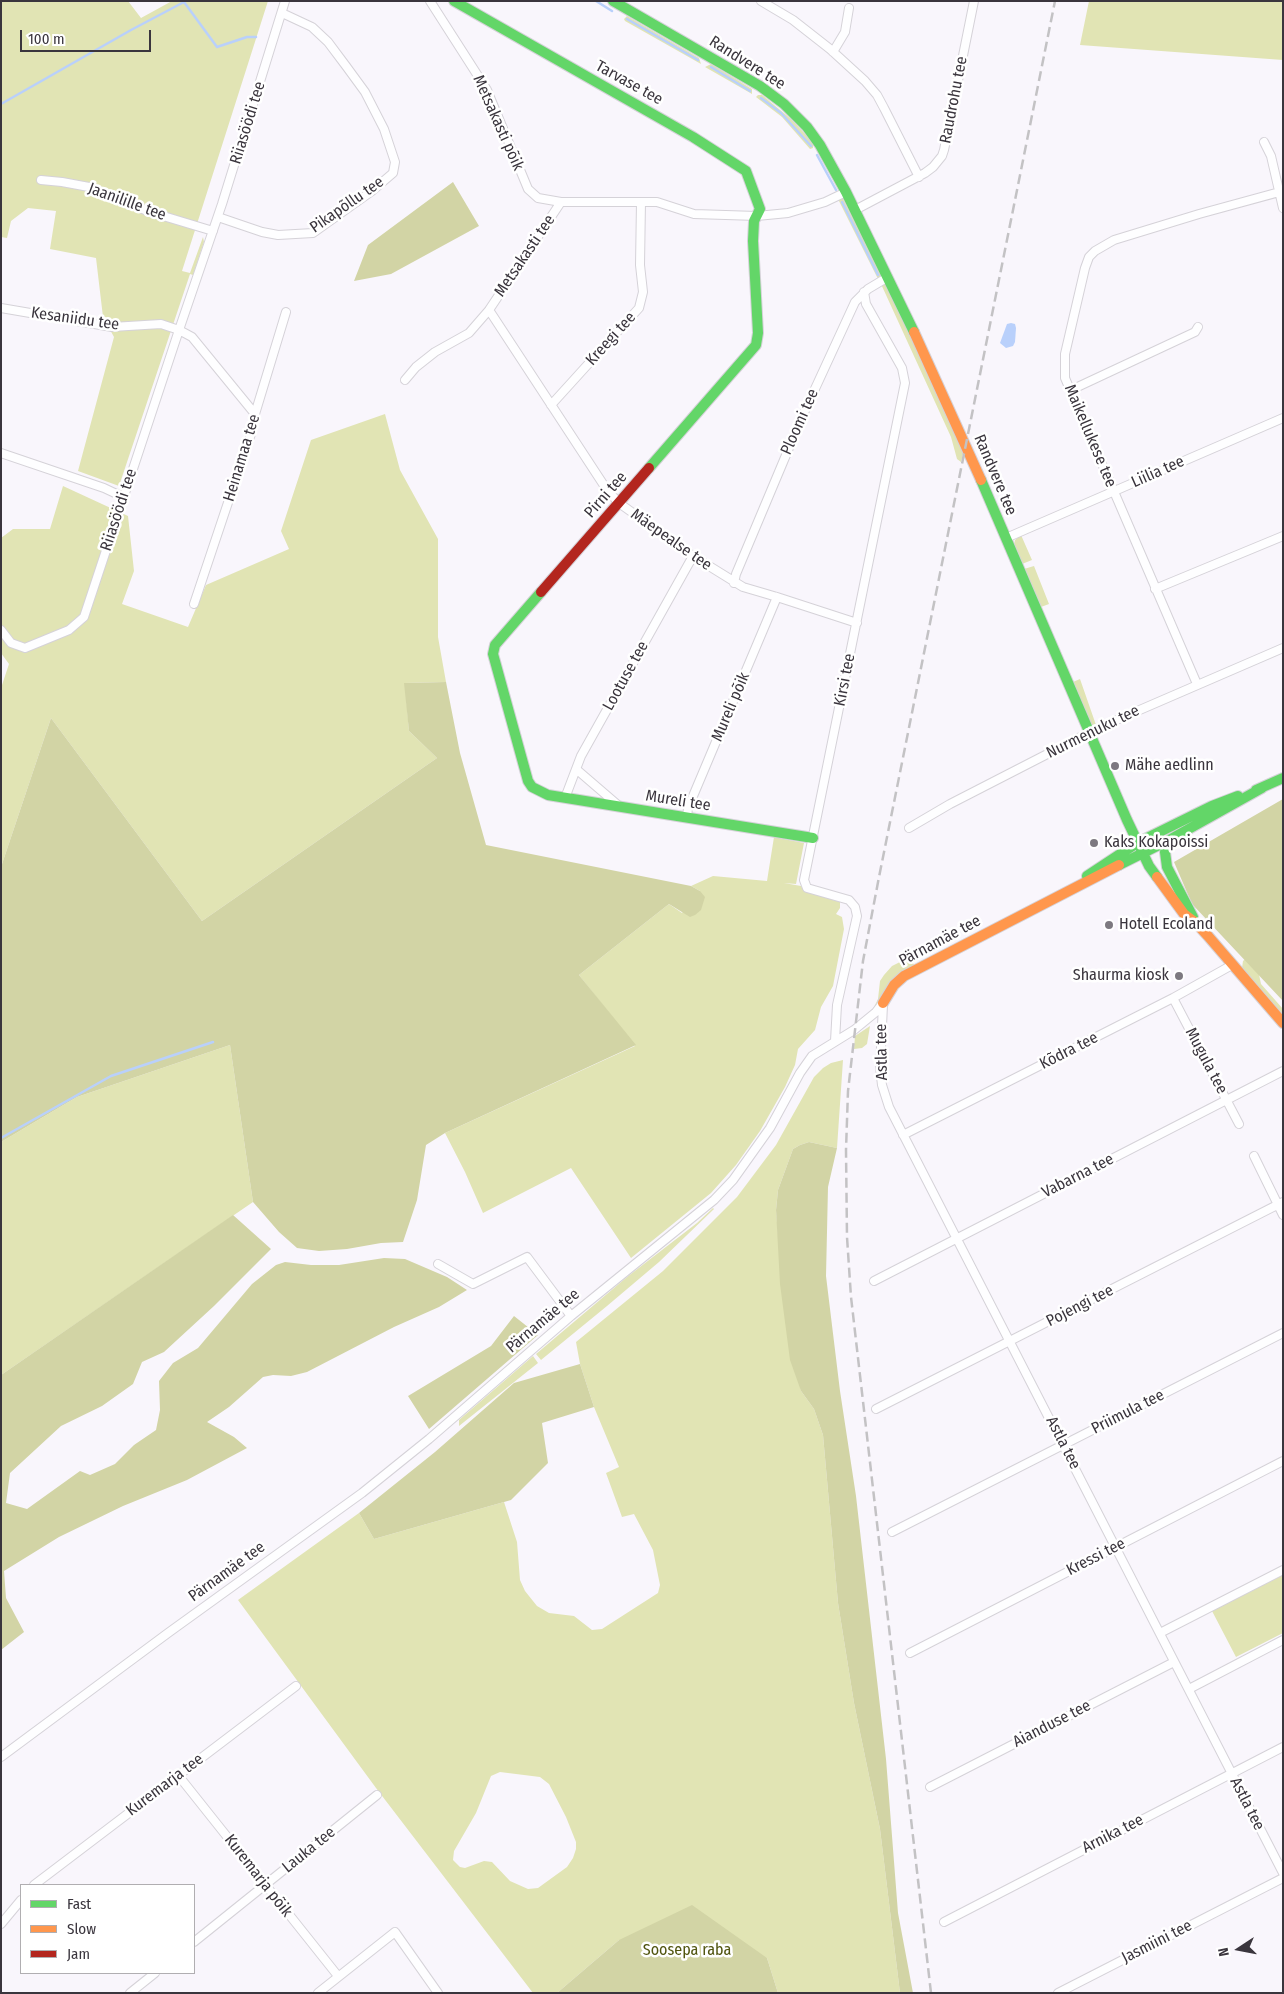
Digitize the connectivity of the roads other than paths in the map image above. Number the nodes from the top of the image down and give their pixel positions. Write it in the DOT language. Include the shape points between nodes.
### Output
graph roads {
  1 [pos="285,1"];
  2 [pos="430,1"];
  3 [pos="454,1"];
  4 [pos="613,1"];
  5 [pos="760,1"];
  6 [pos="974,1"];
  7 [pos="849,8"];
  8 [pos="282,13"];
  9 [pos="833,52"];
  10 [pos="1264,142"];
  11 [pos="919,177"];
  12 [pos="41,180"];
  13 [pos="846,192"];
  14 [pos="1282,192"];
  15 [pos="561,202"];
  16 [pos="641,202"];
  17 [pos="1283,208"];
  18 [pos="855,210"];
  19 [pos="757,216"];
  20 [pos="218,217"];
  21 [pos="213,232"];
  22 [pos="888,278"];
  23 [pos="864,292"];
  24 [pos="1,308"];
  25 [pos="489,310"];
  26 [pos="286,312"];
  27 [pos="1198,327"];
  28 [pos="178,330"];
  29 [pos="406,380"];
  30 [pos="1071,390"];
  31 [pos="551,405"];
  32 [pos="255,414"];
  33 [pos="1283,418"];
  34 [pos="1,453"];
  35 [pos="1115,492"];
  36 [pos="123,497"];
  37 [pos="619,503"];
  38 [pos="1283,536"];
  39 [pos="1006,538"];
  40 [pos="693,556"];
  41 [pos="734,583"];
  42 [pos="1156,589"];
  43 [pos="777,597"];
  44 [pos="194,604"];
  45 [pos="857,623"];
  46 [pos="1,630"];
  47 [pos="1283,648"];
  48 [pos="1198,684"];
  49 [pos="1090,733"];
  50 [pos="576,769"];
  51 [pos="1283,778"];
  52 [pos="1262,788"];
  53 [pos="538,791"];
  54 [pos="565,798"];
  55 [pos="619,806"];
  56 [pos="687,817"];
  57 [pos="908,828"];
  58 [pos="813,838"];
  59 [pos="1169,840"];
  60 [pos="1137,843"];
  61 [pos="1142,854"];
  62 [pos="1072,888"];
  63 [pos="1196,923"];
  64 [pos="1232,965"];
  65 [pos="1173,998"];
  66 [pos="883,1003"];
  67 [pos="1283,1023"];
  68 [pos="835,1041"];
  69 [pos="1283,1071"];
  70 [pos="1226,1100"];
  71 [pos="1239,1124"];
  72 [pos="903,1135"];
  73 [pos="1254,1156"];
  74 [pos="1280,1204"];
  75 [pos="1283,1215"];
  76 [pos="957,1238"];
  77 [pos="438,1264"];
  78 [pos="874,1281"];
  79 [pos="571,1316"];
  80 [pos="1283,1333"];
  81 [pos="1010,1342"];
  82 [pos="876,1409"];
  83 [pos="1064,1445"];
  84 [pos="1283,1462"];
  85 [pos="892,1532"];
  86 [pos="1116,1547"];
  87 [pos="1283,1570"];
  88 [pos="1160,1633"];
  89 [pos="1283,1640"];
  90 [pos="910,1653"];
  91 [pos="1174,1662"];
  92 [pos="296,1686"];
  93 [pos="1189,1689"];
  94 [pos="1283,1747"];
  95 [pos="1,1757"];
  96 [pos="1232,1773"];
  97 [pos="178,1775"];
  98 [pos="930,1787"];
  99 [pos="377,1795"];
  100 [pos="1283,1874"];
  101 [pos="1283,1878"];
  102 [pos="35,1884"];
  103 [pos="265,1885"];
  104 [pos="20,1901"];
  105 [pos="944,1922"];
  106 [pos="1,1924"];
  107 [pos="195,1941"];
  108 [pos="154,1974"];
  109 [pos="338,1976"];
  110 [pos="130,1993"];
  111 [pos="318,1993"];
  112 [pos="438,1993"];
  113 [pos="1058,1993"];
  1 -- 8 [label="street, Riiasöödi tee"];
  2 -- 15 [label="street, Metsakasti põik" via="486,90 528,189 538,198"];
  3 -- 19 [label="street, Tarvase tee" via="734,162 746,172 752,183 760,208"];
  4 -- 13 [label="street, Randvere tee" via="760,86 784,104 820,145"];
  5 -- 9 [label="street" via="793,20"];
  6 -- 11 [label="street, Raudrohu tee" via="944,150 933,167"];
  7 -- 9 [label="street" via="846,32"];
  8 -- 20 [label="street, Riiasöödi tee"];
  8 -- 20 [label="street, Pikapõllu tee" via="312,27 328,42 365,92 384,129 395,162 393,173 313,234 278,235"];
  9 -- 11 [label="street" via="877,95"];
  10 -- 14 [label="street"];
  11 -- 18 [label="street, Raudrohu tee"];
  12 -- 21 [label="street, Jaanilille tee" via="89,187 150,212"];
  13 -- 18 [label="street, Randvere tee"];
  13 -- 19 [label="street, Metsakasti tee" via="788,213"];
  14 -- 17 [label="street"];
  14 -- 30 [label="street, Maikellukese tee" via="1114,240 1095,251 1085,268 1065,354 1066,378"];
  15 -- 16 [label="street, Metsakasti tee"];
  15 -- 25 [label="street, Metsakasti tee"];
  16 -- 19 [label="street, Metsakasti tee" via="657,202 694,214"];
  16 -- 31 [label="street, Kreegi tee" via="643,292 639,308"];
  18 -- 22 [label="street, Randvere tee"];
  19 -- 37 [label="street, Pirni tee" via="753,241 756,345"];
  20 -- 21 [label="street, Riiasöödi tee"];
  21 -- 28 [label="street, Riiasöödi tee"];
  22 -- 23 [label="street, Ploomi tee"];
  22 -- 39 [label="street, Randvere tee"];
  23 -- 41 [label="street, Ploomi tee" via="855,302 802,417"];
  23 -- 45 [label="street, Kirsi tee" via="866,304 902,368 905,383"];
  24 -- 28 [label="street, Kesaniidu tee" via="112,327 161,324"];
  25 -- 29 [label="street, Metsakasti tee" via="469,333 434,352"];
  25 -- 31 [label="street, Mäepealse tee"];
  26 -- 32 [label="street, Heinamaa tee"];
  27 -- 30 [label="street" via="1195,332"];
  28 -- 32 [label="street" via="192,337"];
  28 -- 36 [label="street, Riiasöödi tee"];
  30 -- 35 [label="street, Maikellukese tee"];
  31 -- 37 [label="street, Mäepealse tee"];
  32 -- 44 [label="street, Heinamaa tee"];
  33 -- 35 [label="street, Liilia tee"];
  34 -- 36 [label="street"];
  35 -- 39 [label="street, Liilia tee"];
  35 -- 42 [label="street, Maikellukese tee"];
  36 -- 46 [label="street, Riiasöödi tee" via="80,621 69,630 24,648 11,643"];
  37 -- 40 [label="street, Mäepealse tee"];
  37 -- 53 [label="street, Pirni tee" via="495,645 493,654 528,781"];
  38 -- 42 [label="street"];
  39 -- 49 [label="street, Randvere tee"];
  40 -- 41 [label="street, Mäepealse tee"];
  40 -- 50 [label="street, Lootuse tee"];
  41 -- 43 [label="street, Mäepealse tee"];
  42 -- 48 [label="street, Maikellukese tee"];
  43 -- 45 [label="street, Mäepealse tee"];
  43 -- 56 [label="street, Mureli põik"];
  45 -- 58 [label="street, Kirsi tee"];
  47 -- 48 [label="street, Nurmenuku tee"];
  48 -- 49 [label="street, Nurmenuku tee"];
  49 -- 57 [label="street, Nurmenuku tee"];
  49 -- 60 [label="street, Randvere tee"];
  50 -- 54 [label="street, Lootuse tee"];
  50 -- 55 [label="street"];
  51 -- 52 [label="street, Pärnamäe tee"];
  52 -- 59 [label="street, Pärnamäe tee"];
  52 -- 60 [label="street, Pärnamäe tee" via="1212,806"];
  53 -- 54 [label="street, Mureli tee"];
  54 -- 55 [label="street, Mureli tee"];
  55 -- 56 [label="street, Mureli tee"];
  56 -- 58 [label="street, Mureli tee"];
  58 -- 68 [label="street, Kirsi tee" via="805,886 846,898 857,916 837,1005"];
  59 -- 61 [label="street, Pärnamäe tee"];
  59 -- 63 [label="street" via="1165,852 1167,867"];
  60 -- 61 [label="street, Randvere tee"];
  60 -- 62 [label="street, Pärnamäe tee"];
  61 -- 62 [label="street, Pärnamäe tee"];
  61 -- 63 [label="street, Randvere tee" via="1184,914"];
  62 -- 66 [label="street, Pärnamäe tee" via="904,976"];
  63 -- 64 [label="street, Randvere tee"];
  64 -- 65 [label="street, Kõdra tee"];
  64 -- 67 [label="street, Randvere tee"];
  65 -- 70 [label="street, Mugula tee"];
  65 -- 72 [label="street, Kõdra tee"];
  66 -- 68 [label="street, Pärnamäe tee" via="866,1021"];
  66 -- 72 [label="street, Astla tee" via="882,1085"];
  68 -- 79 [label="street, Pärnamäe tee" via="812,1056 770,1128 733,1180 714,1200"];
  69 -- 70 [label="street, Vabarna tee"];
  70 -- 71 [label="street, Mugula tee"];
  70 -- 76 [label="street, Vabarna tee"];
  72 -- 76 [label="street, Astla tee"];
  73 -- 74 [label="street"];
  74 -- 75 [label="street"];
  74 -- 81 [label="street, Pojengi tee"];
  76 -- 78 [label="street, Vabarna tee"];
  76 -- 81 [label="street, Astla tee"];
  77 -- 79 [label="street" via="473,1284 528,1256"];
  79 -- 95 [label="street, Pärnamäe tee" via="362,1493"];
  80 -- 83 [label="street, Priimula tee"];
  81 -- 82 [label="street, Pojengi tee"];
  81 -- 83 [label="street, Astla tee"];
  83 -- 85 [label="street, Priimula tee"];
  83 -- 86 [label="street, Astla tee"];
  84 -- 86 [label="street, Kressi tee"];
  86 -- 88 [label="street, Astla tee"];
  86 -- 90 [label="street, Kressi tee"];
  87 -- 88 [label="street"];
  88 -- 91 [label="street, Astla tee"];
  89 -- 93 [label="street"];
  91 -- 93 [label="street, Astla tee"];
  91 -- 98 [label="street, Aianduse tee"];
  92 -- 97 [label="street, Kuremarja tee"];
  93 -- 96 [label="street, Astla tee"];
  94 -- 96 [label="street, Arnika tee"];
  96 -- 100 [label="street, Astla tee"];
  96 -- 105 [label="street, Arnika tee"];
  97 -- 102 [label="street, Kuremarja tee"];
  97 -- 103 [label="street, Kuremarja põik"];
  99 -- 103 [label="street, Lauka tee"];
  101 -- 113 [label="street, Jasmiini tee"];
  103 -- 107 [label="street, Lauka tee"];
  103 -- 109 [label="street, Kuremarja põik"];
  104 -- 106 [label="street"];
  108 -- 110 [label="street"];
  109 -- 111 [label="street"];
  109 -- 112 [label="street" via="395,1932"];
}
